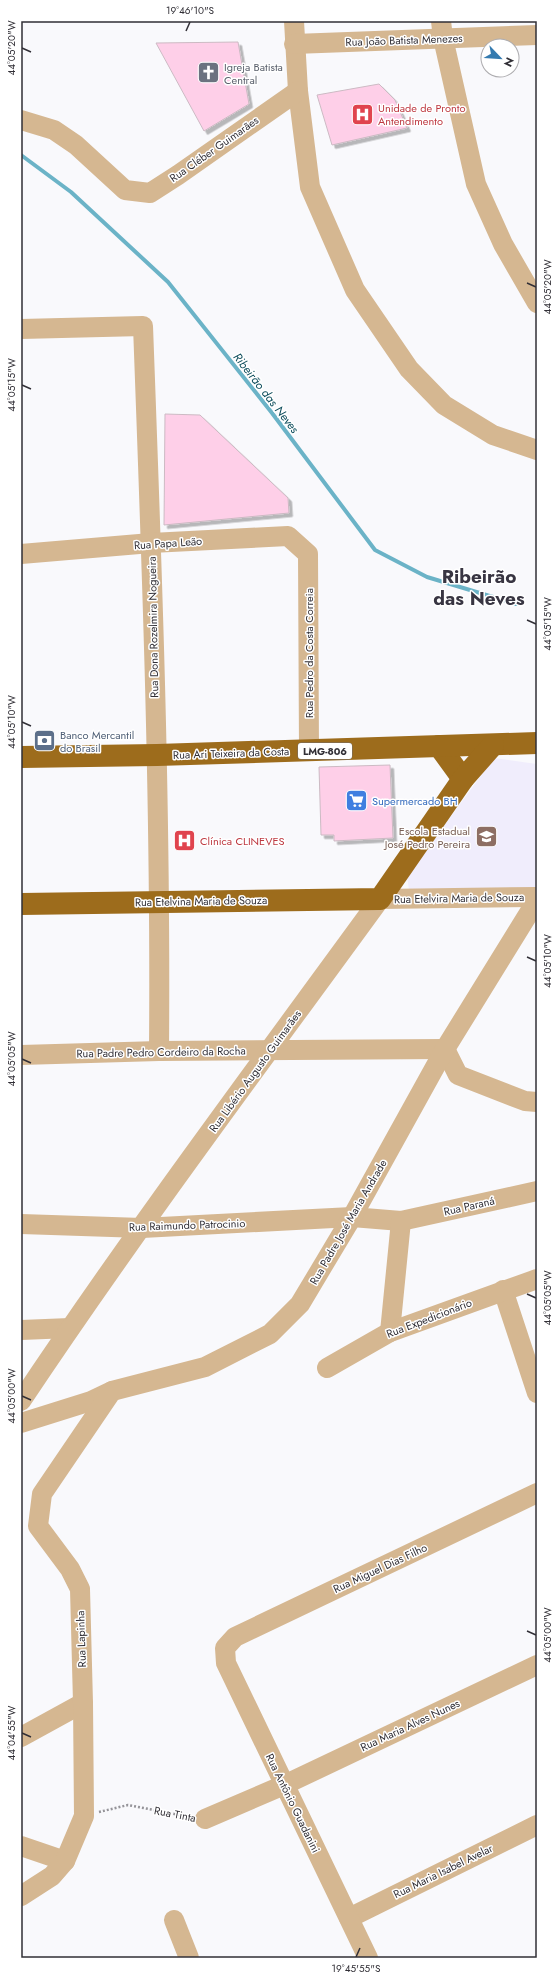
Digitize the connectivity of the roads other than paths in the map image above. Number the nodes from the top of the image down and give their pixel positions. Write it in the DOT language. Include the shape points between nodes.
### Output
graph roads {
  1 [pos="294,21"];
  2 [pos="442,30"];
  3 [pos="537,35"];
  4 [pos="294,44"];
  5 [pos="298,91"];
  6 [pos="21,120"];
  7 [pos="537,303"];
  8 [pos="21,329"];
  9 [pos="537,450"];
  10 [pos="151,543"];
  11 [pos="21,554"];
  12 [pos="308,554"];
  13 [pos="537,743"];
  14 [pos="493,745"];
  15 [pos="439,746"];
  16 [pos="309,751"];
  17 [pos="157,755"];
  18 [pos="21,757"];
  19 [pos="463,778"];
  20 [pos="380,899"];
  21 [pos="537,899"];
  22 [pos="160,901"];
  23 [pos="21,904"];
  24 [pos="445,1049"];
  25 [pos="159,1051"];
  26 [pos="269,1051"];
  27 [pos="21,1055"];
  28 [pos="533,1098"];
  29 [pos="537,1191"];
  30 [pos="352,1218"];
  31 [pos="401,1221"];
  32 [pos="21,1224"];
  33 [pos="142,1228"];
  34 [pos="537,1279"];
  35 [pos="502,1290"];
  36 [pos="70,1328"];
  37 [pos="21,1330"];
  38 [pos="390,1332"];
  39 [pos="327,1368"];
  40 [pos="112,1392"];
  41 [pos="26,1393"];
  42 [pos="537,1393"];
  43 [pos="48,1413"];
  44 [pos="21,1423"];
  45 [pos="537,1493"];
  46 [pos="226,1648"];
  47 [pos="537,1665"];
  48 [pos="83,1703"];
  49 [pos="21,1736"];
  50 [pos="284,1785"];
  51 [pos="205,1819"];
  52 [pos="537,1825"];
  53 [pos="21,1846"];
  54 [pos="65,1861"];
  55 [pos="21,1896"];
  56 [pos="349,1918"];
  57 [pos="174,1920"];
  58 [pos="189,1958"];
  59 [pos="368,1958"];
  1 -- 4 [label="street"];
  2 -- 3 [label="street, Rua João Batista Menezes"];
  2 -- 4 [label="street, Rua João Batista Menezes"];
  2 -- 7 [label="street" via="476,184 503,244"];
  4 -- 5 [label="street"];
  5 -- 6 [label="street, Rua Cléber Guimarães" via="150,193 125,190 76,145 54,130"];
  5 -- 9 [label="street" via="310,187 355,290 409,369 444,405 493,436"];
  8 -- 10 [label="street, Rua Dona Rozelmira Nogueira" via="143,326"];
  10 -- 11 [label="street, Rua Papa Leão"];
  10 -- 12 [label="street, Rua Papa Leão" via="288,536"];
  10 -- 17 [label="street, Rua Dona Rozelmira Nogueira"];
  12 -- 16 [label="street, Rua Pedro da Costa Correia"];
  13 -- 14 [label="highway, Rua Ari Teixeira da Costa / LMG-806"];
  14 -- 15 [label="highway, Rua Ari Teixeira da Costa / LMG-806"];
  14 -- 19 [label="highway, Rua Libério Augusto Guimarães"];
  15 -- 16 [label="highway, Rua Ari Teixeira da Costa / LMG-806"];
  15 -- 19 [label="highway"];
  16 -- 17 [label="highway, Rua Ari Teixeira da Costa / LMG-806"];
  17 -- 18 [label="highway, Rua Ari Teixeira da Costa / LMG-806"];
  17 -- 22 [label="street, Rua Dona Rozelmira Nogueira"];
  19 -- 20 [label="highway, Rua Libério Augusto Guimarães"];
  20 -- 21 [label="street, Rua Etelvira Maria de Souza"];
  20 -- 22 [label="highway, Rua Etelvina Maria de Souza"];
  20 -- 26 [label="street, Rua Libério Augusto Guimarães"];
  21 -- 24 [label="street, Rua Padre José Maria Andrade"];
  22 -- 23 [label="highway, Rua Etelvina Maria de Souza"];
  22 -- 25 [label="street, Rua Dona Rozelmira Nogueira"];
  24 -- 26 [label="street, Rua Padre Pedro Cordeiro da Rocha"];
  24 -- 28 [label="street" via="458,1075"];
  24 -- 30 [label="street, Rua Padre José Maria Andrade"];
  25 -- 26 [label="street, Rua Padre Pedro Cordeiro da Rocha"];
  25 -- 27 [label="street, Rua Padre Pedro Cordeiro da Rocha"];
  26 -- 33 [label="street, Rua Libério Augusto Guimarães"];
  29 -- 31 [label="street, Rua Paraná"];
  30 -- 31 [label="street, Rua Paraná"];
  30 -- 33 [label="street, Rua Raimundo Patrocinio"];
  30 -- 40 [label="street, Rua Padre José Maria Andrade" via="300,1304 270,1334 205,1367"];
  31 -- 38 [label="street"];
  32 -- 33 [label="street, Rua Raimundo Patrocinio"];
  33 -- 36 [label="street, Rua Libério Augusto Guimarães"];
  34 -- 35 [label="street, Rua Expedicionário"];
  35 -- 38 [label="street, Rua Expedicionário"];
  35 -- 42 [label="street"];
  36 -- 37 [label="street"];
  36 -- 41 [label="street, Rua Libério Augusto Guimarães"];
  38 -- 39 [label="street, Rua Expedicionário"];
  40 -- 43 [label="street, Rua Padre José Maria Andrade"];
  40 -- 48 [label="street, Rua Lapinha" via="42,1494 38,1526 70,1569 80,1589"];
  41 -- 43 [label="street"];
  43 -- 44 [label="street, Rua Padre José Maria Andrade"];
  45 -- 46 [label="street, Rua Miguel Dias Filho" via="235,1637"];
  46 -- 50 [label="street, Rua Antônio Guadanini" via="226,1663"];
  47 -- 50 [label="street, Rua Maria Alves Nunes"];
  48 -- 49 [label="street"];
  48 -- 54 [label="street, Rua Lapinha" via="84,1816"];
  50 -- 51 [label="street, Rua Tinta"];
  50 -- 56 [label="street, Rua Antônio Guadanini"];
  52 -- 56 [label="street, Rua Maria Isabel Avelar"];
  53 -- 54 [label="street"];
  54 -- 55 [label="street, Rua Lapinha" via="52,1876"];
  56 -- 59 [label="street, Rua Antônio Guadanini"];
  57 -- 58 [label="street"];
}
